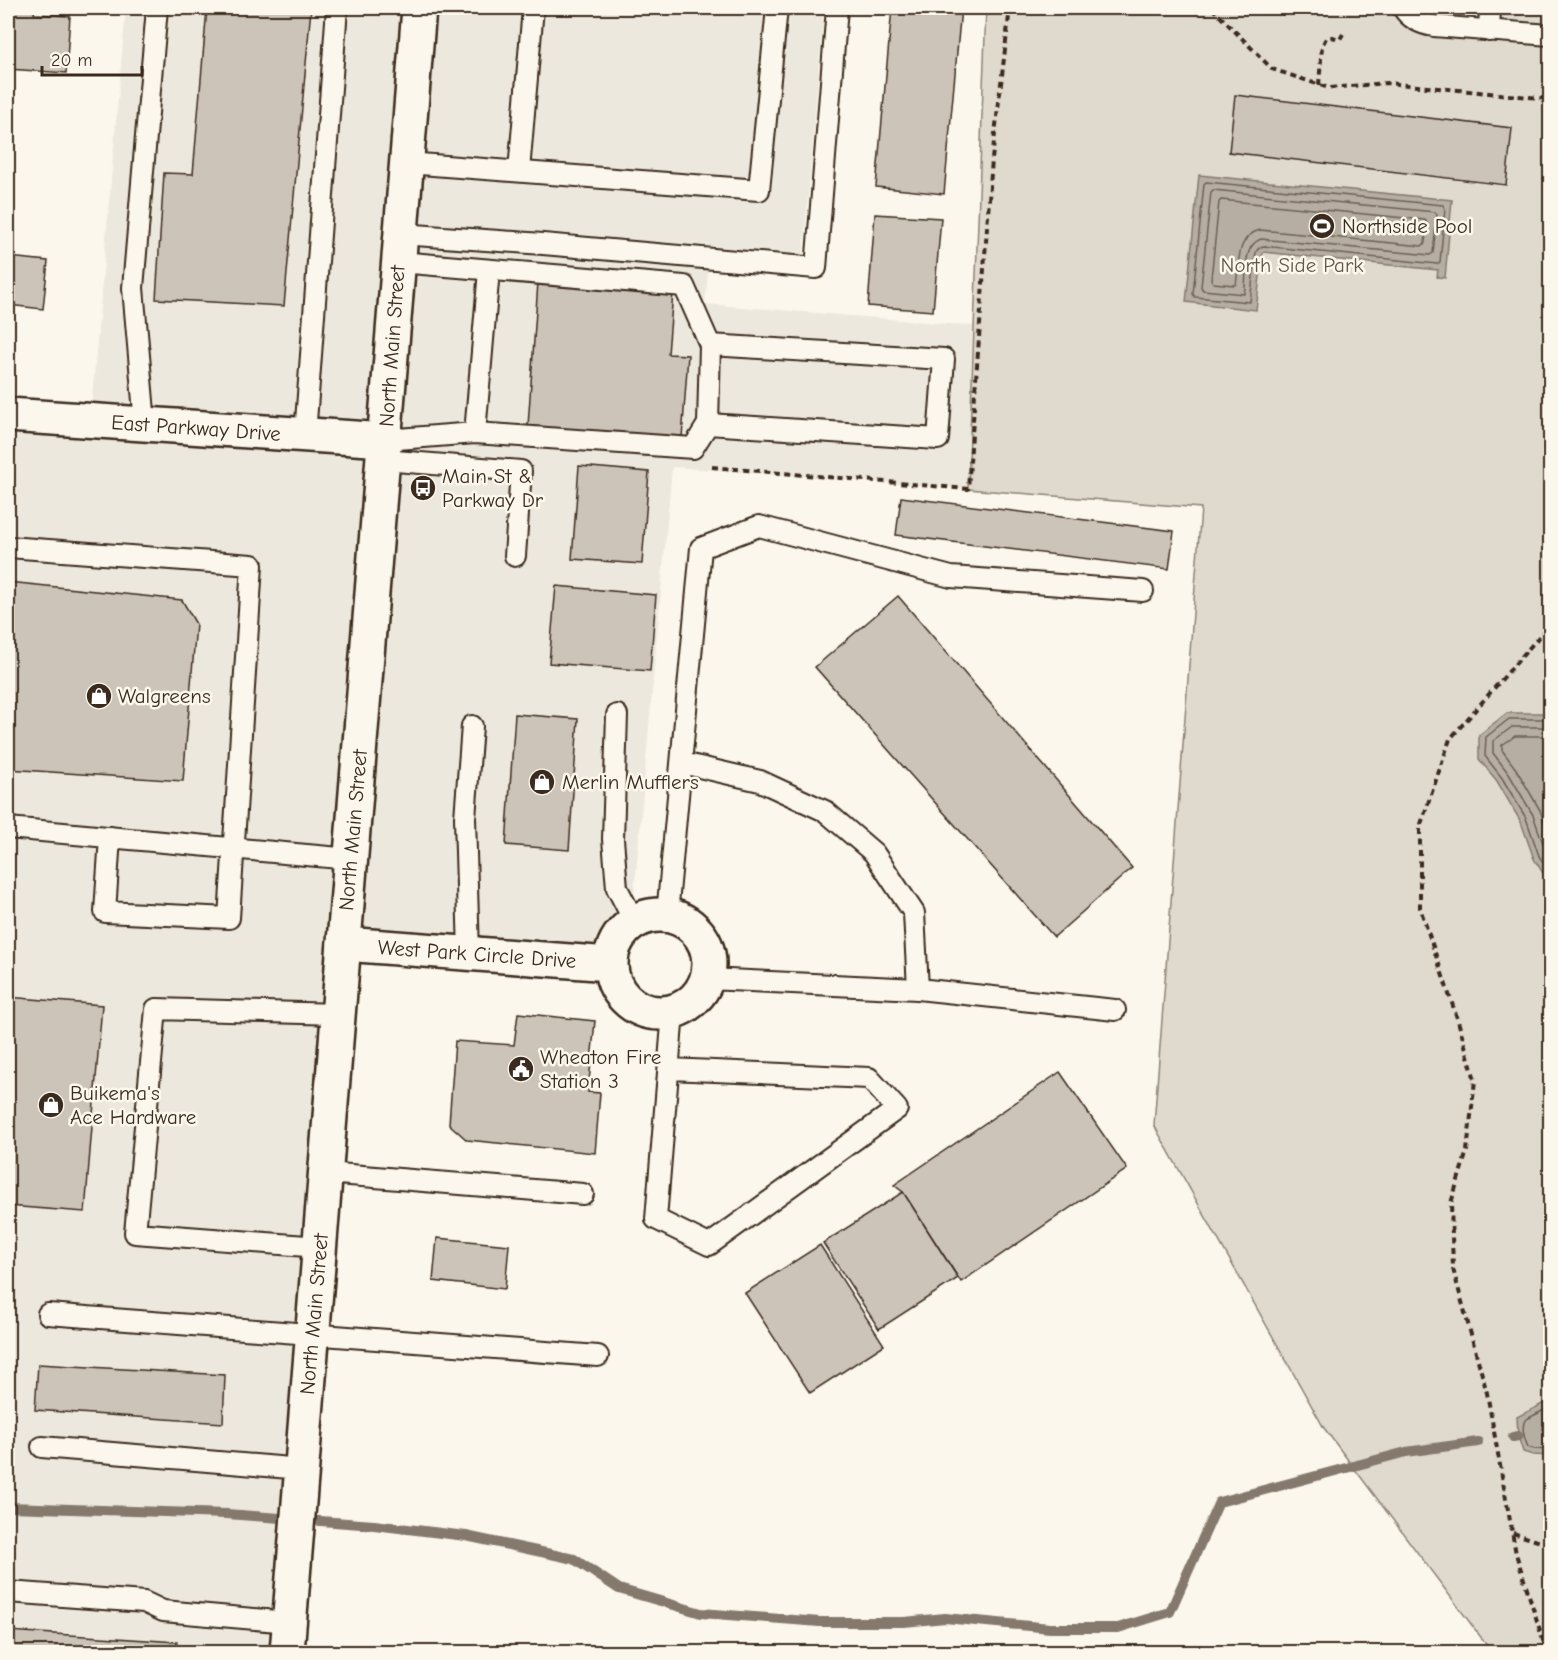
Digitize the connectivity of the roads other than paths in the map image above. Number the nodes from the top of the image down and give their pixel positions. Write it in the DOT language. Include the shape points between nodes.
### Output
graph roads {
  1 [pos="157,8"];
  2 [pos="337,8"];
  3 [pos="419,8"];
  4 [pos="533,8"];
  5 [pos="777,8"];
  6 [pos="837,8"];
  7 [pos="1403,8"];
  8 [pos="1490,8"];
  9 [pos="1489,31"];
  10 [pos="1551,35"];
  11 [pos="407,163"];
  12 [pos="519,171"];
  13 [pos="400,248"];
  14 [pos="489,270"];
  15 [pos="710,345"];
  16 [pos="8,415"];
  17 [pos="145,424"];
  18 [pos="708,424"];
  19 [pos="475,433"];
  20 [pos="305,435"];
  21 [pos="384,450"];
  22 [pos="8,547"];
  23 [pos="515,556"];
  24 [pos="1143,591"];
  25 [pos="617,715"];
  26 [pos="472,726"];
  27 [pos="682,763"];
  28 [pos="8,828"];
  29 [pos="110,837"];
  30 [pos="233,848"];
  31 [pos="351,859"];
  32 [pos="667,915"];
  33 [pos="634,921"];
  34 [pos="344,944"];
  35 [pos="469,954"];
  36 [pos="610,964"];
  37 [pos="708,979"];
  38 [pos="918,989"];
  39 [pos="1115,1010"];
  40 [pos="673,1012"];
  41 [pos="339,1014"];
  42 [pos="669,1070"];
  43 [pos="326,1173"];
  44 [pos="583,1194"];
  45 [pos="320,1247"];
  46 [pos="48,1314"];
  47 [pos="313,1335"];
  48 [pos="598,1356"];
  49 [pos="42,1447"];
  50 [pos="302,1476"];
  51 [pos="8,1592"];
  52 [pos="288,1637"];
  1 -- 17 [label="lane" via="133,288"];
  2 -- 20 [label="lane"];
  3 -- 11 [label="street, North Main Street"];
  4 -- 12 [label="lane"];
  5 -- 12 [label="lane" via="759,190"];
  6 -- 13 [label="lane" via="816,268 543,244"];
  7 -- 9 [label="lane" via="1422,24"];
  8 -- 9 [label="lane"];
  9 -- 10 [label="lane"];
  11 -- 12 [label="lane"];
  11 -- 13 [label="street, North Main Street"];
  13 -- 14 [label="lane"];
  13 -- 21 [label="street, North Main Street"];
  14 -- 15 [label="lane" via="684,286"];
  14 -- 19 [label="lane"];
  15 -- 18 [label="lane"];
  15 -- 18 [label="lane" via="944,359 938,439"];
  16 -- 17 [label="street, East Parkway Drive"];
  17 -- 20 [label="street, East Parkway Drive"];
  18 -- 19 [label="lane" via="693,448"];
  19 -- 21 [label="lane"];
  20 -- 21 [label="street, East Parkway Drive"];
  21 -- 23 [label="lane" via="521,471"];
  21 -- 31 [label="street, North Main Street"];
  22 -- 30 [label="lane" via="252,565"];
  24 -- 27 [label="lane" via="951,577 759,526 701,548"];
  25 -- 33 [label="lane" via="613,839 617,888"];
  26 -- 35 [label="lane" via="465,818"];
  27 -- 32 [label="lane"];
  27 -- 38 [label="lane" via="760,781 825,811 874,853 914,913"];
  28 -- 29 [label="lane"];
  29 -- 30 [label="lane"];
  29 -- 30 [label="lane" via="105,912 229,918"];
  30 -- 31 [label="lane"];
  31 -- 34 [label="street, North Main Street"];
  32 -- 33 [label="street" via="650,915"];
  32 -- 37 [label="street" via="684,920 706,945"];
  33 -- 36 [label="street" via="621,933"];
  34 -- 35 [label="street, West Park Circle Drive"];
  34 -- 41 [label="street, North Main Street"];
  35 -- 36 [label="street, West Park Circle Drive"];
  36 -- 40 [label="street" via="619,993 630,1004 658,1014"];
  37 -- 38 [label="lane"];
  37 -- 40 [label="street" via="700,994"];
  38 -- 39 [label="lane"];
  40 -- 42 [label="lane"];
  41 -- 43 [label="street, North Main Street"];
  41 -- 45 [label="lane" via="156,1009 135,1233"];
  42 -- 42 [label="lane" via="656,1219 709,1245 897,1108 869,1078"];
  43 -- 44 [label="lane"];
  43 -- 45 [label="street, North Main Street"];
  45 -- 47 [label="street, North Main Street"];
  46 -- 47 [label="lane"];
  47 -- 48 [label="lane"];
  47 -- 50 [label="street, North Main Street"];
  49 -- 50 [label="lane"];
  50 -- 52 [label="street, North Main Street"];
  51 -- 52 [label="lane" via="144,1602 163,1611"];
}
